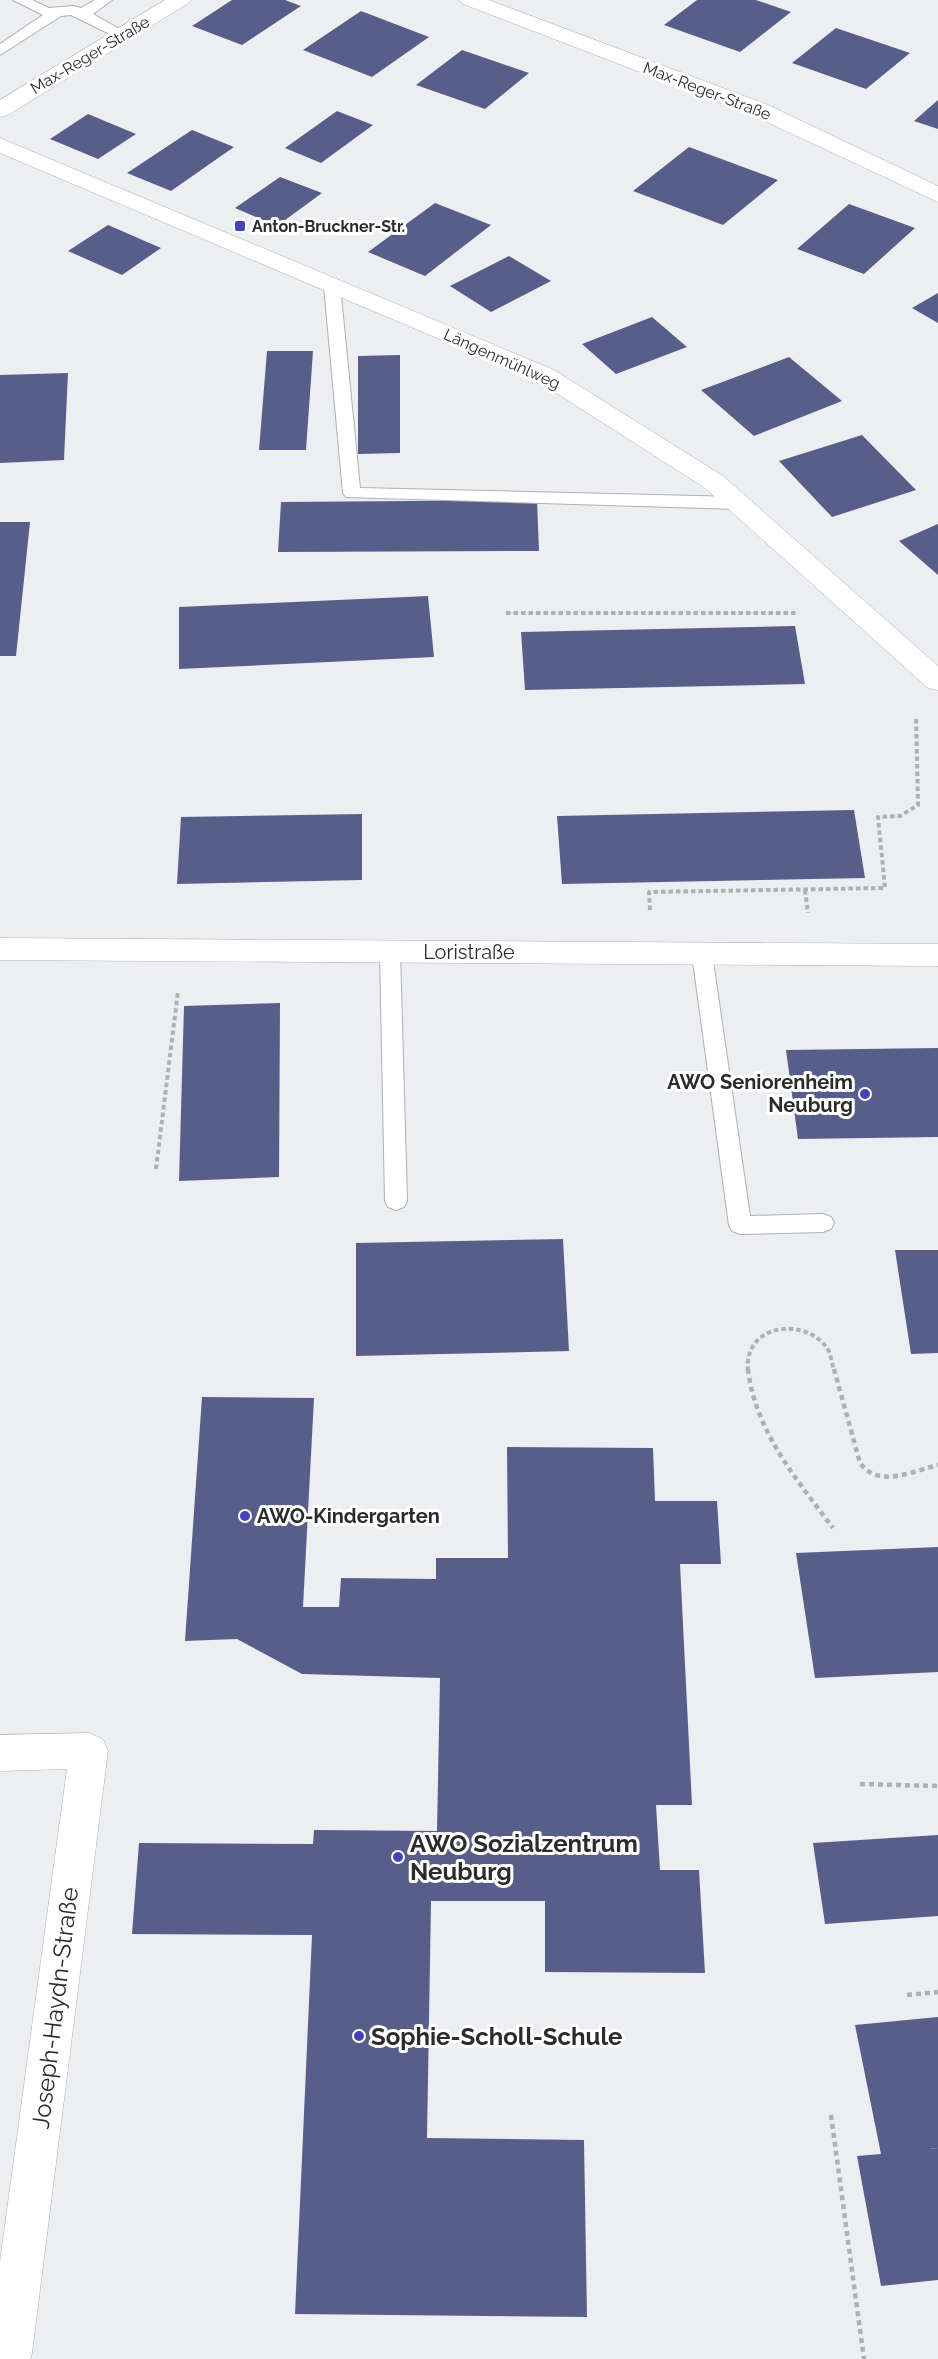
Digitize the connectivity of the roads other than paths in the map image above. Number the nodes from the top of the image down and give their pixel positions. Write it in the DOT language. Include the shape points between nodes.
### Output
graph roads {
  1 [pos="20,0"];
  2 [pos="105,0"];
  3 [pos="180,0"];
  4 [pos="470,0"];
  5 [pos="57,12"];
  6 [pos="82,14"];
  7 [pos="123,34"];
  8 [pos="0,51"];
  9 [pos="0,110"];
  10 [pos="0,145"];
  11 [pos="938,195"];
  12 [pos="332,286"];
  13 [pos="738,503"];
  14 [pos="938,681"];
  15 [pos="0,949"];
  16 [pos="390,952"];
  17 [pos="702,954"];
  18 [pos="938,955"];
  19 [pos="396,1202"];
  20 [pos="823,1222"];
  21 [pos="0,1753"];
  22 [pos="10,2353"];
  1 -- 5 [label="lane" via="47,12"];
  2 -- 6 [label="lane"];
  3 -- 7 [label="street, Max-Reger-Straße"];
  4 -- 11 [label="street, Max-Reger-Straße" via="760,110"];
  5 -- 6 [label="lane" via="73,10"];
  5 -- 8 [label="lane"];
  6 -- 7 [label="lane"];
  7 -- 9 [label="street, Max-Reger-Straße"];
  10 -- 12 [label="street, Längenmühlweg" via="19,164"];
  12 -- 13 [label="street, Längenmühlweg" via="545,375 714,482"];
  12 -- 13 [label="lane" via="352,493"];
  13 -- 14 [label="street, Längenmühlweg"];
  15 -- 16 [label="street, Loristraße"];
  16 -- 17 [label="street, Loristraße"];
  16 -- 19 [label="lane"];
  17 -- 18 [label="street, Loristraße"];
  17 -- 20 [label="lane" via="740,1225"];
  21 -- 22 [label="street, Joseph-Haydn-Straße" via="89,1751"];
}
